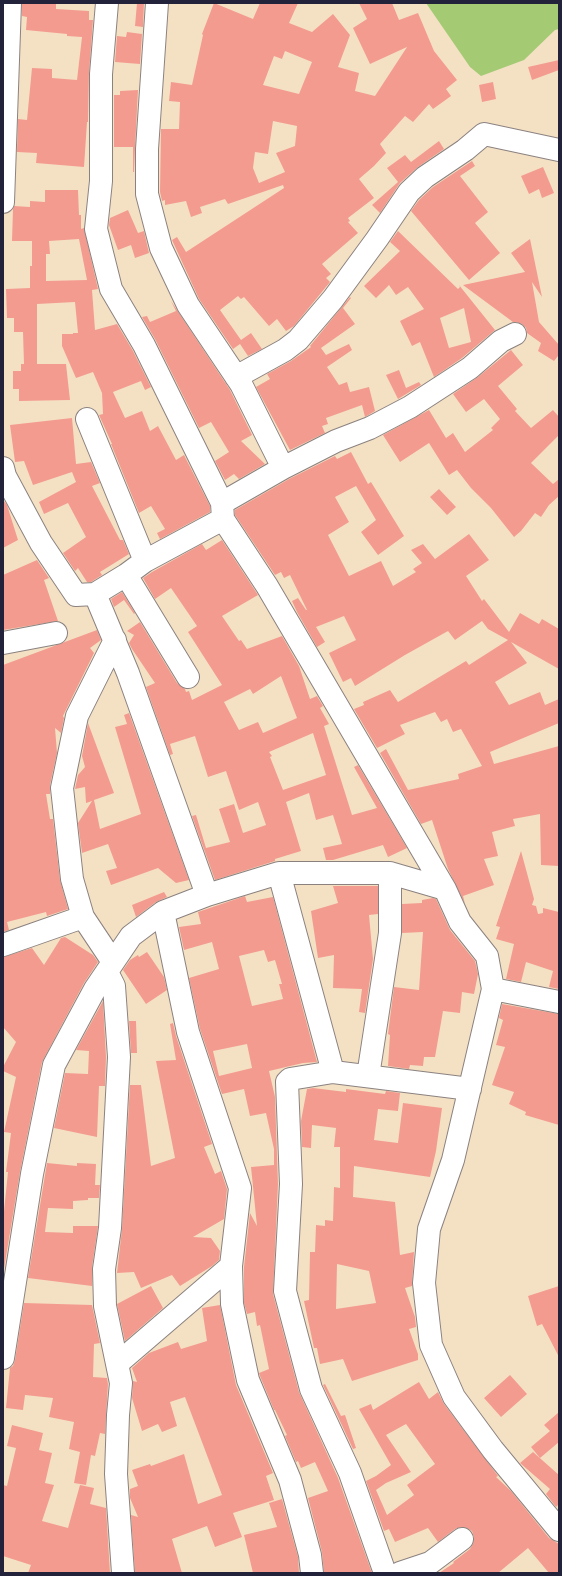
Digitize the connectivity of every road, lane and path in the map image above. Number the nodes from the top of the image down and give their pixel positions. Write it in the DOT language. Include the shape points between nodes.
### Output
graph roads {
  1 [pos="10,3"];
  2 [pos="107,3"];
  3 [pos="157,3"];
  4 [pos="559,150"];
  5 [pos="3,202"];
  6 [pos="515,334"];
  7 [pos="236,377"];
  8 [pos="87,419"];
  9 [pos="3,468"];
  10 [pos="283,468"];
  11 [pos="222,511"];
  12 [pos="145,561"];
  13 [pos="126,575"];
  14 [pos="95,594"];
  15 [pos="56,633"];
  16 [pos="115,640"];
  17 [pos="3,643"];
  18 [pos="188,677"];
  19 [pos="279,873"];
  20 [pos="390,873"];
  21 [pos="445,889"];
  22 [pos="207,895"];
  23 [pos="163,912"];
  24 [pos="83,917"];
  25 [pos="3,946"];
  26 [pos="110,967"];
  27 [pos="493,989"];
  28 [pos="559,1002"];
  29 [pos="333,1072"];
  30 [pos="368,1076"];
  31 [pos="470,1089"];
  32 [pos="231,1266"];
  33 [pos="3,1358"];
  34 [pos="117,1364"];
  35 [pos="559,1530"];
  36 [pos="462,1539"];
  37 [pos="432,1568"];
  38 [pos="123,1573"];
  39 [pos="312,1573"];
  40 [pos="384,1573"];
  41 [pos="400,1573"];
  1 -- 5 [label="street"];
  2 -- 11 [label="street" via="101,74 101,181 96,229 111,289 144,345"];
  3 -- 7 [label="street" via="147,149 147,194 161,248 188,305"];
  4 -- 7 [label="street" via="484,134 425,177 409,192 333,299 298,340"];
  6 -- 10 [label="street" via="501,341 470,368 410,407"];
  7 -- 10 [label="street"];
  8 -- 12 [label="street"];
  9 -- 14 [label="street" via="41,542 76,595"];
  10 -- 11 [label="street"];
  11 -- 12 [label="street"];
  11 -- 21 [label="street"];
  12 -- 13 [label="street"];
  13 -- 14 [label="street"];
  13 -- 18 [label="street"];
  14 -- 16 [label="street"];
  15 -- 17 [label="street"];
  16 -- 22 [label="street"];
  16 -- 24 [label="street" via="77,716 62,788 72,879"];
  19 -- 20 [label="street"];
  19 -- 22 [label="street"];
  19 -- 29 [label="street"];
  20 -- 21 [label="street"];
  20 -- 30 [label="street" via="390,933"];
  21 -- 27 [label="street" via="460,922 487,956"];
  22 -- 23 [label="street"];
  23 -- 26 [label="street" via="130,936"];
  23 -- 32 [label="street" via="188,1032 240,1188"];
  24 -- 25 [label="street"];
  24 -- 26 [label="street"];
  26 -- 33 [label="street" via="95,989 54,1065 32,1174"];
  26 -- 34 [label="street" via="114,986 119,1057 110,1228 104,1277 105,1306"];
  27 -- 28 [label="street"];
  27 -- 31 [label="street"];
  29 -- 30 [label="street"];
  29 -- 40 [label="street" via="290,1079 287,1082 291,1184 285,1292 311,1389 350,1473"];
  30 -- 31 [label="street"];
  31 -- 35 [label="street" via="453,1160 430,1229 424,1283 431,1345 454,1397 493,1450"];
  32 -- 34 [label="street"];
  32 -- 39 [label="street" via="232,1304 248,1380 290,1480 310,1555"];
  34 -- 38 [label="street" via="121,1383 116,1474"];
  36 -- 37 [label="street"];
  37 -- 41 [label="street"];
}
